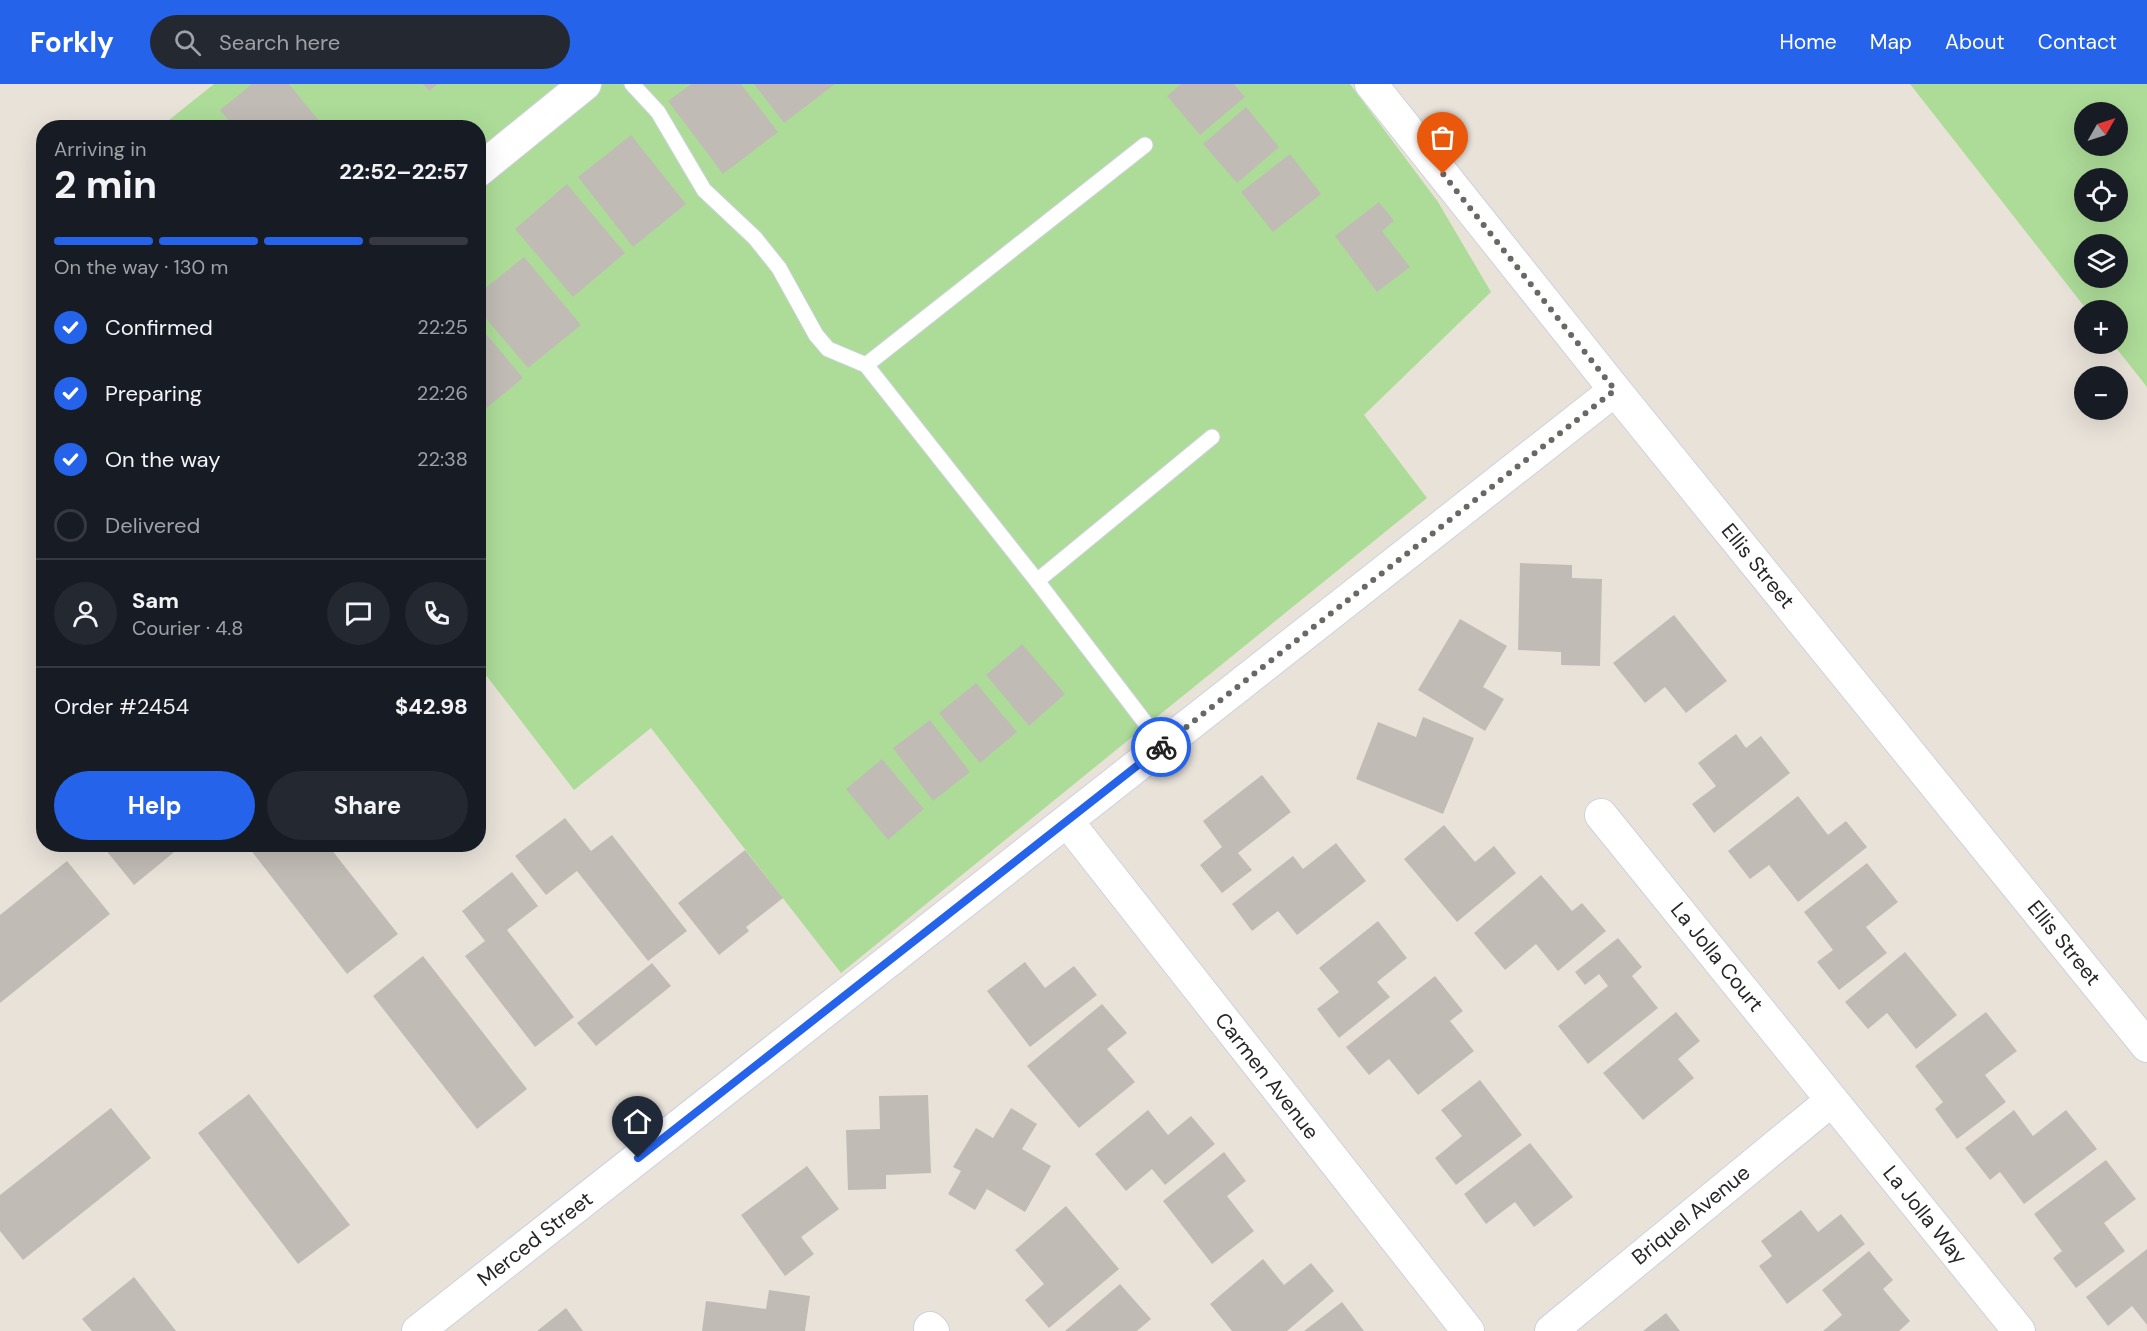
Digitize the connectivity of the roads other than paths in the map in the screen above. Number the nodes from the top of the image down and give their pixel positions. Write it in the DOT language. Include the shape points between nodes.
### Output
graph roads {
  1 [pos="585,84"];
  2 [pos="632,84"];
  3 [pos="1371,84"];
  4 [pos="1145,145"];
  5 [pos="486,164"];
  6 [pos="867,365"];
  7 [pos="1615,390"];
  8 [pos="1212,437"];
  9 [pos="1037,581"];
  10 [pos="1162,746"];
  11 [pos="1601,815"];
  12 [pos="1067,821"];
  13 [pos="2147,1046"];
  14 [pos="1832,1100"];
  15 [pos="418,1331"];
  16 [pos="1468,1331"];
  17 [pos="1551,1331"];
  18 [pos="2019,1331"];
  1 -- 5 [label="street"];
  2 -- 6 [label="lane" via="658,112 704,190 755,238 779,268 816,335 828,349"];
  3 -- 7 [label="street, Ellis Street"];
  4 -- 6 [label="lane"];
  6 -- 9 [label="lane"];
  7 -- 10 [label="street, Merced Street"];
  7 -- 13 [label="street, Ellis Street"];
  8 -- 9 [label="lane"];
  9 -- 10 [label="lane"];
  10 -- 12 [label="street, Merced Street"];
  11 -- 14 [label="street, La Jolla Court"];
  12 -- 15 [label="street, Merced Street"];
  12 -- 16 [label="street, Carmen Avenue"];
  14 -- 17 [label="street, Briquel Avenue"];
  14 -- 18 [label="street, La Jolla Way"];
}
